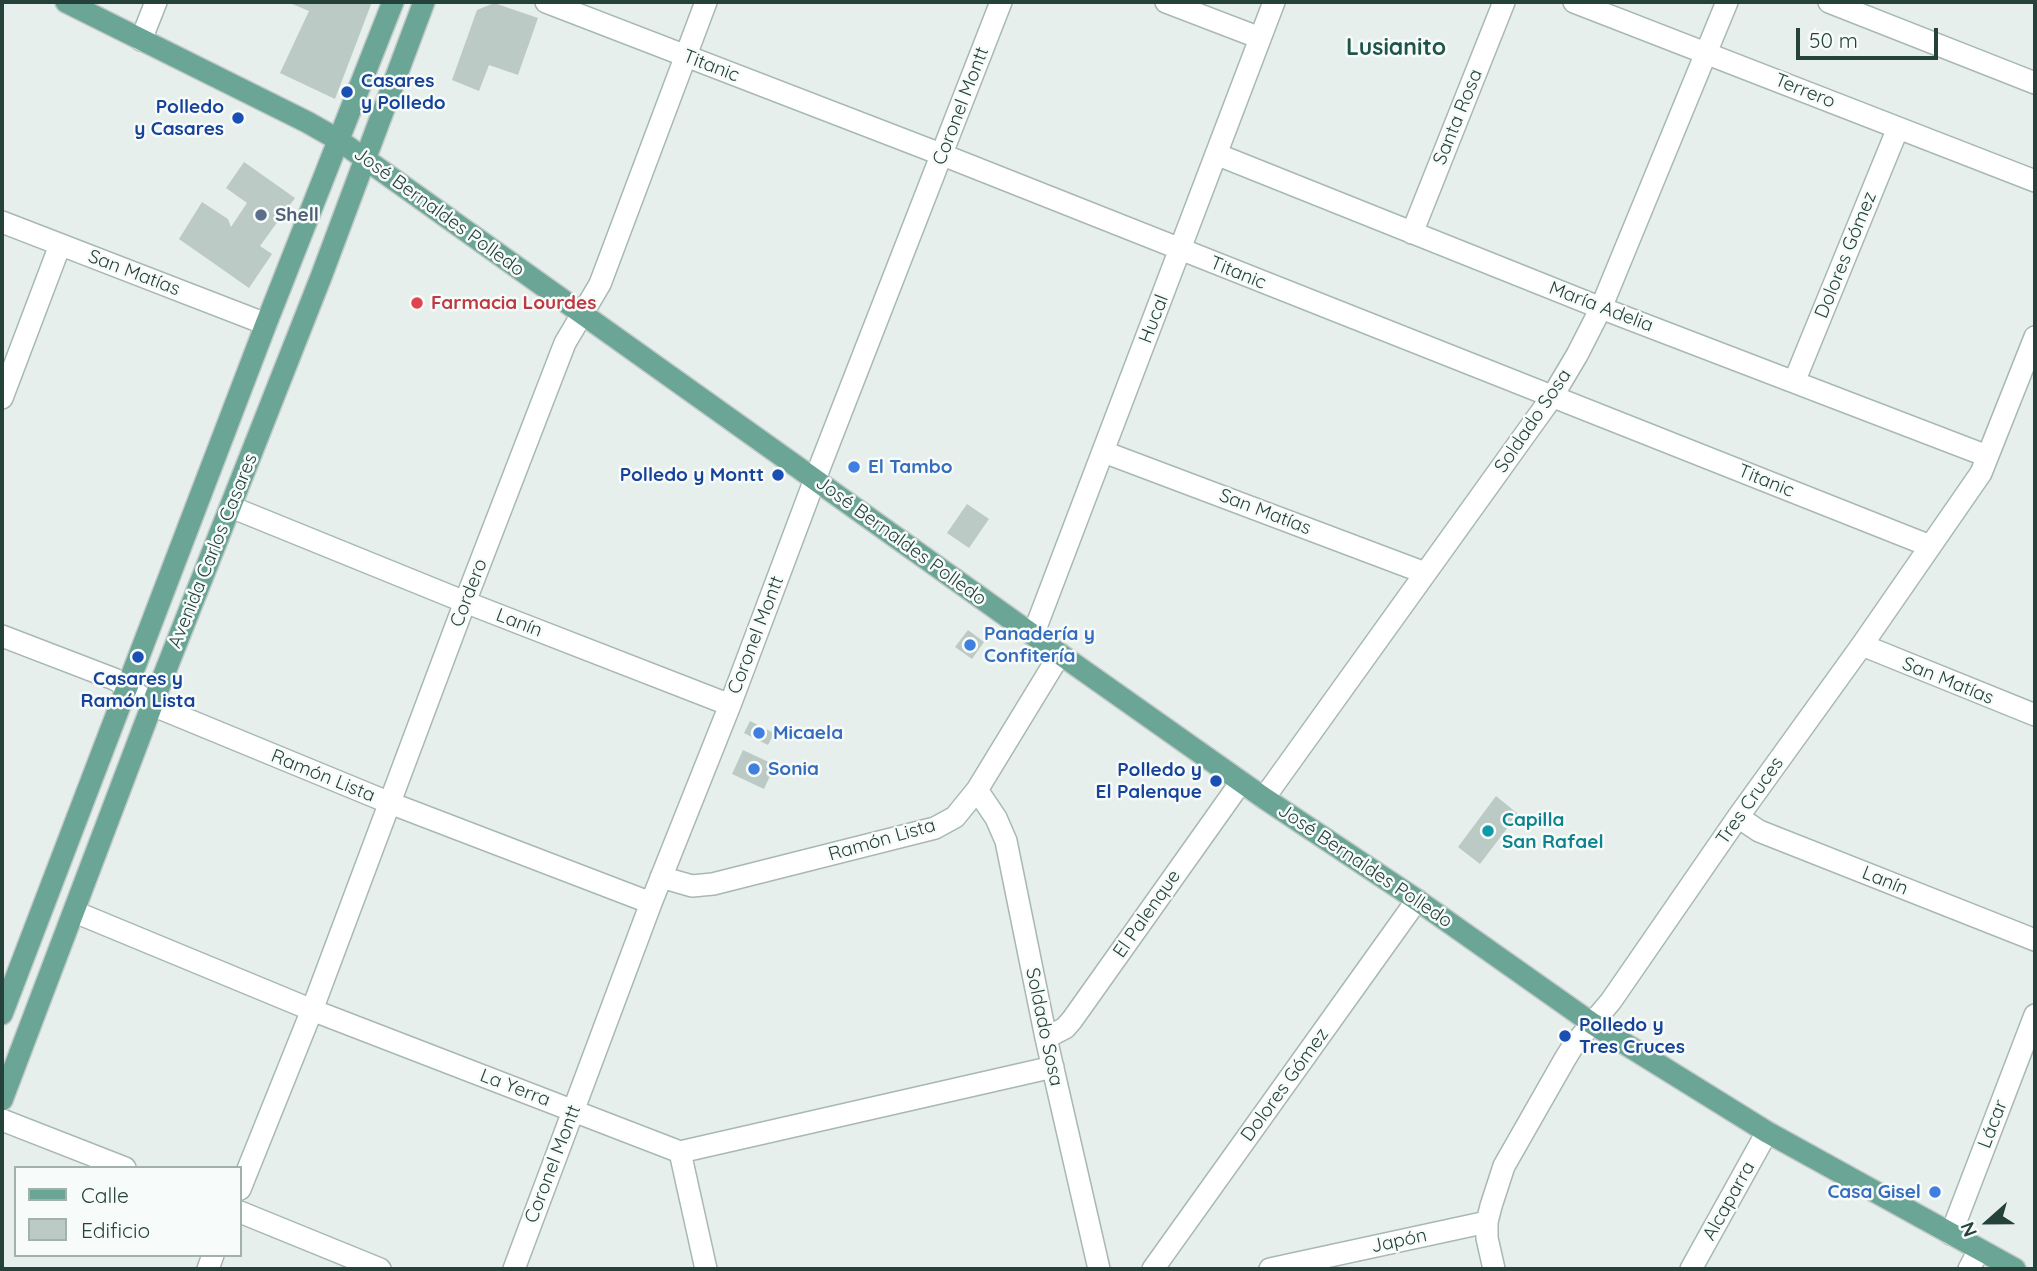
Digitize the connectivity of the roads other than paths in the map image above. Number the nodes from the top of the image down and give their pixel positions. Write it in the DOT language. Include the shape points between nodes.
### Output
graph roads {
  1 [pos="66,2"];
  2 [pos="156,2"];
  3 [pos="393,2"];
  4 [pos="424,2"];
  5 [pos="546,2"];
  6 [pos="706,2"];
  7 [pos="1001,2"];
  8 [pos="1166,2"];
  9 [pos="1274,2"];
  10 [pos="1503,2"];
  11 [pos="1574,2"];
  12 [pos="1727,2"];
  13 [pos="1829,2"];
  14 [pos="1260,38"];
  15 [pos="141,40"];
  16 [pos="1707,52"];
  17 [pos="685,56"];
  18 [pos="2035,83"];
  19 [pos="1898,128"];
  20 [pos="337,139"];
  21 [pos="1216,154"];
  22 [pos="943,155"];
  23 [pos="365,159"];
  24 [pos="2035,181"];
  25 [pos="2,222"];
  26 [pos="1412,233"];
  27 [pos="60,246"];
  28 [pos="1180,250"];
  29 [pos="1601,308"];
  30 [pos="582,315"];
  31 [pos="266,324"];
  32 [pos="2035,337"];
  33 [pos="1794,382"];
  34 [pos="1552,397"];
  35 [pos="2,398"];
  36 [pos="1104,452"];
  37 [pos="1987,456"];
  38 [pos="815,479"];
  39 [pos="231,507"];
  40 [pos="1930,546"];
  41 [pos="1425,573"];
  42 [pos="465,602"];
  43 [pos="1033,635"];
  44 [pos="2,636"];
  45 [pos="1862,645"];
  46 [pos="1060,654"];
  47 [pos="127,686"];
  48 [pos="152,705"];
  49 [pos="730,705"];
  50 [pos="2035,715"];
  51 [pos="1241,782"];
  52 [pos="977,790"];
  53 [pos="1264,798"];
  54 [pos="390,803"];
  55 [pos="1738,817"];
  56 [pos="661,877"];
  57 [pos="1417,900"];
  58 [pos="651,903"];
  59 [pos="75,912"];
  60 [pos="2035,940"];
  61 [pos="312,1010"];
  62 [pos="2,1014"];
  63 [pos="2035,1015"];
  64 [pos="1593,1024"];
  65 [pos="1046,1038"];
  66 [pos="1053,1067"];
  67 [pos="2,1100"];
  68 [pos="573,1111"];
  69 [pos="2,1120"];
  70 [pos="1767,1132"];
  71 [pos="680,1152"];
  72 [pos="120,1166"];
  73 [pos="242,1184"];
  74 [pos="242,1213"];
  75 [pos="1487,1222"];
  76 [pos="1951,1234"];
  77 [pos="1979,1250"];
  78 [pos="380,1269"];
  79 [pos="513,1269"];
  80 [pos="706,1269"];
  81 [pos="1099,1269"];
  82 [pos="1153,1269"];
  83 [pos="1270,1269"];
  84 [pos="1494,1269"];
  85 [pos="1691,1269"];
  86 [pos="1969,1269"];
  87 [pos="2014,1269"];
  1 -- 15 [label="main road, José Bernaldes Polledo"];
  2 -- 15 [label="street"];
  3 -- 20 [label="main road, Avenida Carlos Casares"];
  4 -- 23 [label="main road, Avenida Carlos Casares"];
  5 -- 17 [label="street, Titanic"];
  6 -- 17 [label="street, Cordero"];
  7 -- 22 [label="street, Coronel Montt"];
  8 -- 14 [label="street"];
  9 -- 14 [label="street, Hucal"];
  10 -- 26 [label="street, Santa Rosa"];
  11 -- 16 [label="street, Terrero"];
  12 -- 16 [label="street, Soldado Sosa"];
  13 -- 18 [label="street"];
  14 -- 21 [label="street, Hucal"];
  15 -- 20 [label="main road, José Bernaldes Polledo"];
  16 -- 19 [label="street, Terrero"];
  16 -- 29 [label="street, Soldado Sosa"];
  17 -- 22 [label="street, Titanic"];
  17 -- 30 [label="street, Cordero" via="600,284"];
  19 -- 24 [label="street, Terrero"];
  19 -- 33 [label="street, Dolores Gómez"];
  20 -- 23 [label="main road, José Bernaldes Polledo"];
  20 -- 31 [label="main road, Avenida Carlos Casares"];
  21 -- 26 [label="street, María Adelia"];
  21 -- 28 [label="street, Hucal"];
  22 -- 28 [label="street, Titanic"];
  22 -- 38 [label="street, Coronel Montt"];
  23 -- 30 [label="main road, José Bernaldes Polledo"];
  23 -- 39 [label="main road, Avenida Carlos Casares"];
  25 -- 27 [label="street, San Matías"];
  26 -- 29 [label="street, María Adelia"];
  27 -- 31 [label="street, San Matías"];
  27 -- 35 [label="street"];
  28 -- 34 [label="street, Titanic"];
  28 -- 36 [label="street, Hucal"];
  29 -- 33 [label="street, María Adelia"];
  29 -- 34 [label="street, Soldado Sosa"];
  30 -- 38 [label="main road, José Bernaldes Polledo"];
  30 -- 42 [label="street, Cordero" via="565,343"];
  31 -- 47 [label="main road, Avenida Carlos Casares"];
  32 -- 37 [label="street, Tres Cruces"];
  33 -- 37 [label="street, María Adelia"];
  34 -- 40 [label="street, Titanic"];
  34 -- 41 [label="street, Soldado Sosa"];
  36 -- 41 [label="street, San Matías"];
  36 -- 43 [label="street, Hucal"];
  37 -- 40 [label="street, Tres Cruces" via="1981,473"];
  38 -- 43 [label="main road, José Bernaldes Polledo"];
  38 -- 49 [label="street, Coronel Montt"];
  39 -- 42 [label="street, Lanín"];
  39 -- 48 [label="main road, Avenida Carlos Casares"];
  40 -- 45 [label="street, Tres Cruces"];
  41 -- 53 [label="street, Soldado Sosa"];
  42 -- 49 [label="street, Lanín"];
  42 -- 54 [label="street, Cordero"];
  43 -- 46 [label="main road, José Bernaldes Polledo"];
  44 -- 47 [label="street, Ramón Lista"];
  45 -- 50 [label="street, San Matías"];
  45 -- 55 [label="street, Tres Cruces"];
  46 -- 51 [label="main road, José Bernaldes Polledo"];
  46 -- 52 [label="street, Ramón Lista"];
  47 -- 48 [label="street, Ramón Lista"];
  47 -- 62 [label="main road, Avenida Carlos Casares"];
  48 -- 54 [label="street, Ramón Lista"];
  48 -- 59 [label="main road, Avenida Carlos Casares"];
  49 -- 56 [label="street, Coronel Montt"];
  51 -- 53 [label="main road, José Bernaldes Polledo"];
  51 -- 65 [label="street, El Palenque" via="1072,1020"];
  52 -- 56 [label="street, Ramón Lista" via="955,817 935,828 713,884 692,886"];
  52 -- 65 [label="street, Soldado Sosa" via="1006,841"];
  53 -- 57 [label="main road, José Bernaldes Polledo"];
  54 -- 58 [label="street, Ramón Lista"];
  54 -- 61 [label="street, Cordero"];
  55 -- 60 [label="street, Lanín" via="1759,831"];
  55 -- 64 [label="street, Tres Cruces"];
  56 -- 58 [label="street, Coronel Montt"];
  57 -- 64 [label="main road, José Bernaldes Polledo"];
  57 -- 82 [label="street, Dolores Gómez"];
  58 -- 68 [label="street, Coronel Montt"];
  59 -- 61 [label="street, La Yerra"];
  59 -- 67 [label="main road, Avenida Carlos Casares"];
  61 -- 68 [label="street, La Yerra"];
  61 -- 73 [label="street, Cordero"];
  63 -- 76 [label="street, Lácar"];
  64 -- 70 [label="main road, José Bernaldes Polledo"];
  64 -- 75 [label="street, Tres Cruces" via="1564,1059 1504,1166"];
  65 -- 66 [label="street, Soldado Sosa"];
  66 -- 71 [label="street"];
  66 -- 81 [label="street, Soldado Sosa"];
  68 -- 71 [label="street, La Yerra"];
  68 -- 79 [label="street, Coronel Montt"];
  69 -- 72 [label="street"];
  70 -- 76 [label="main road, José Bernaldes Polledo"];
  70 -- 85 [label="street, Alcaparra"];
  71 -- 80 [label="street"];
  74 -- 78 [label="street"];
  75 -- 83 [label="street, Japón"];
  75 -- 84 [label="street, Tres Cruces"];
  76 -- 77 [label="main road, José Bernaldes Polledo"];
  77 -- 86 [label="street"];
  77 -- 87 [label="main road, José Bernaldes Polledo"];
}
